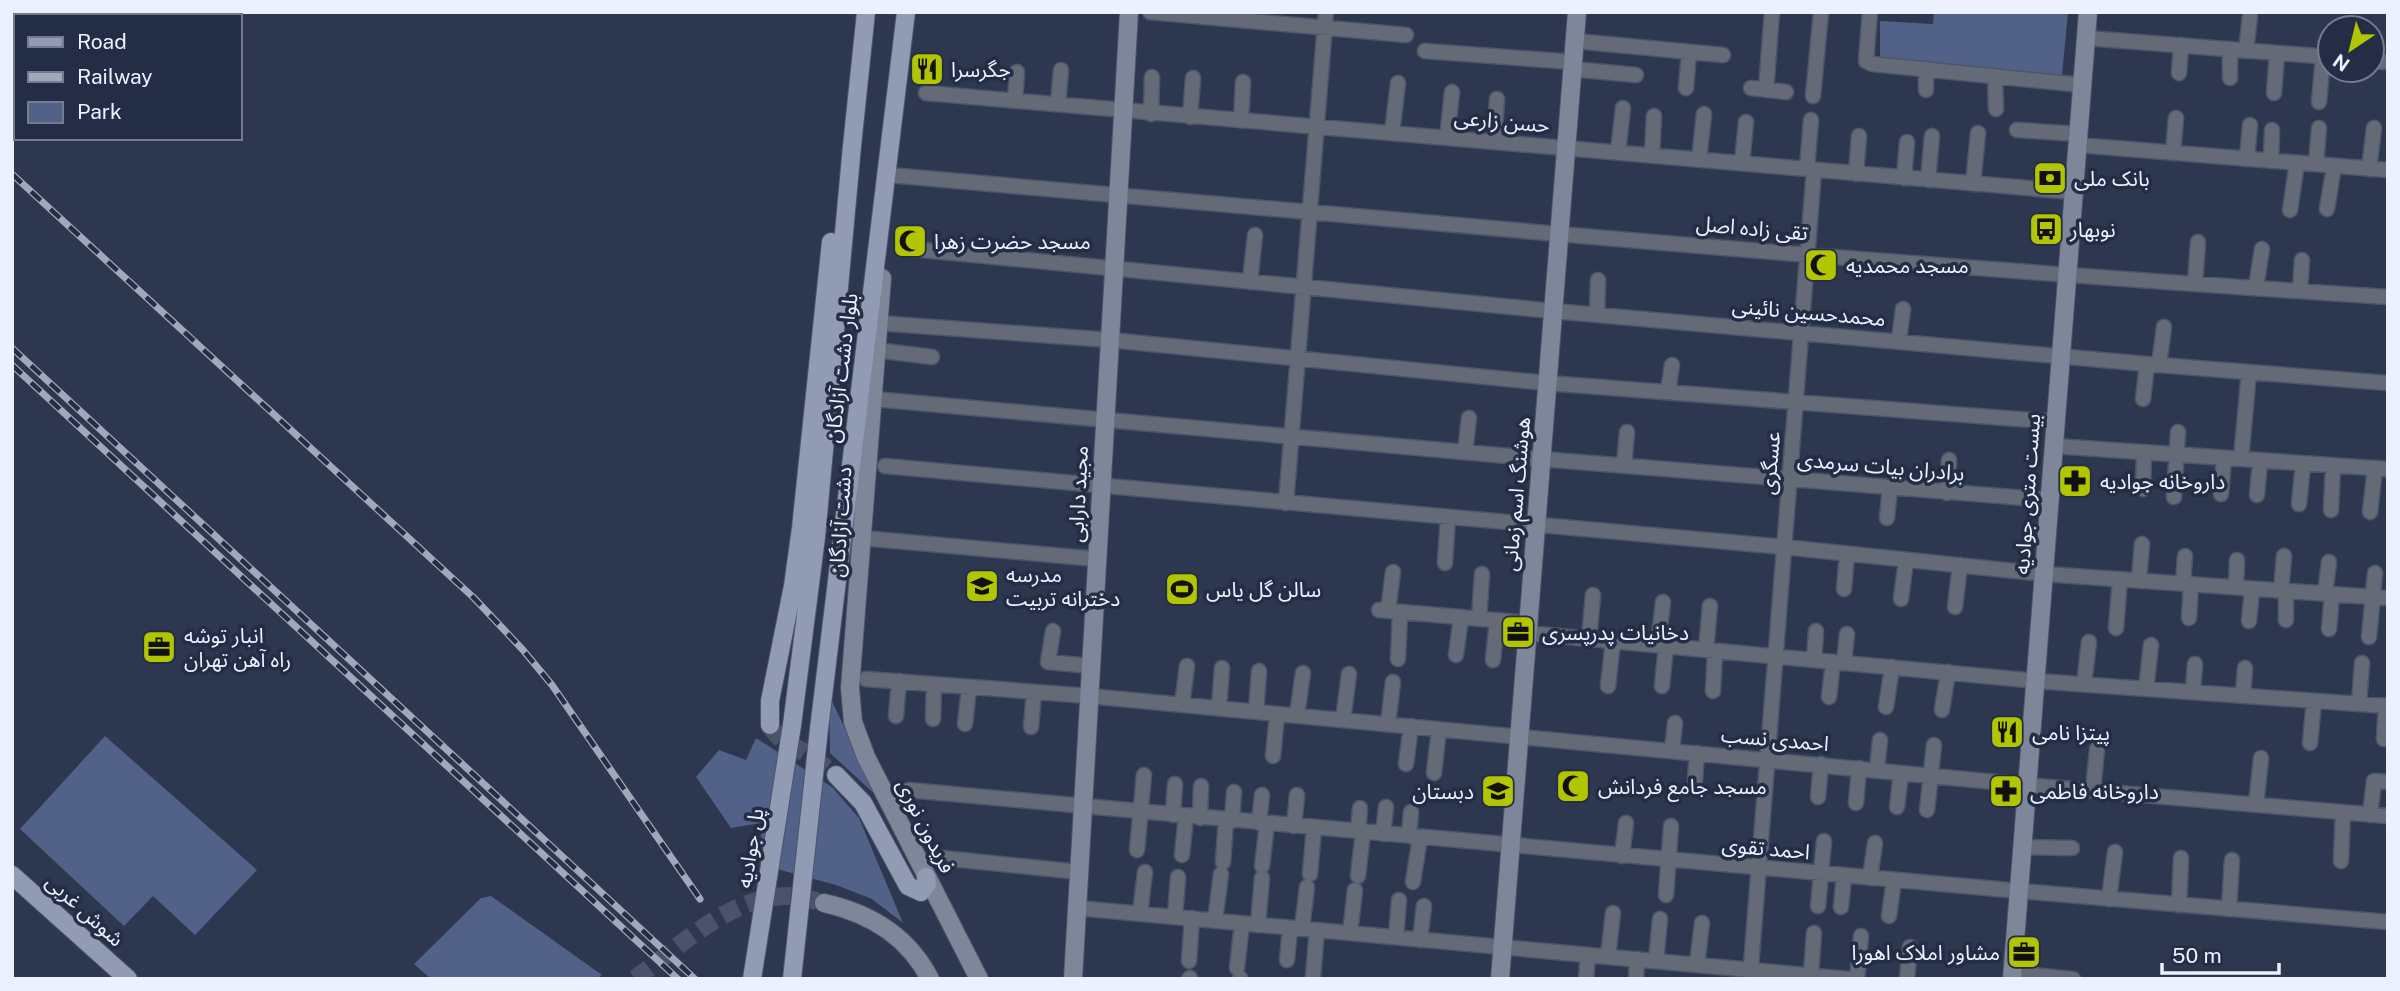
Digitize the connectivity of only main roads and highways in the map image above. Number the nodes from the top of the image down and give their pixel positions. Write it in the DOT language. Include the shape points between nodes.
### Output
graph roads {
  1 [pos="866,12"];
  2 [pos="906,12"];
  3 [pos="1129,12"];
  4 [pos="1577,12"];
  5 [pos="2088,12"];
  6 [pos="852,146"];
  7 [pos="891,150"];
  8 [pos="850,688"];
  9 [pos="770,725"];
  10 [pos="792,725"];
  11 [pos="836,775"];
  12 [pos="12,875"];
  13 [pos="926,877"];
  14 [pos="824,903"];
  15 [pos="2012,976"];
  16 [pos="128,979"];
  17 [pos="752,979"];
  18 [pos="792,979"];
  19 [pos="930,979"];
  20 [pos="979,979"];
  21 [pos="1073,979"];
  22 [pos="1500,979"];
  1 -- 6 [label="main road, بلوار دشت آزادگان"];
  2 -- 7 [label="main road, بلوار دشت آزادگان"];
  3 -- 21 [label="main road, مجید دارابی"];
  4 -- 22 [label="main road, هوشنگ اسم زمانی"];
  5 -- 15 [label="main road, بیست متری جوادیه"];
  6 -- 9 [label="main road" via="831,245 801,528 770,701"];
  6 -- 10 [label="main road, بلوار دشت آزادگان" via="816,537"];
  7 -- 8 [label="main road, دشت آزادگان"];
  7 -- 18 [label="main road, بلوار دشت آزادگان, bridge"];
  8 -- 13 [label="main road, فریدون نوری" via="853,722 866,757"];
  10 -- 17 [label="main road, پل جوادیه, bridge"];
  11 -- 13 [label="main road" via="863,803 908,886 921,892"];
  12 -- 16 [label="main road, شوش غربی"];
  13 -- 20 [label="main road, فریدون نوری"];
  14 -- 19 [label="main road" via="876,920 909,950"];
}
